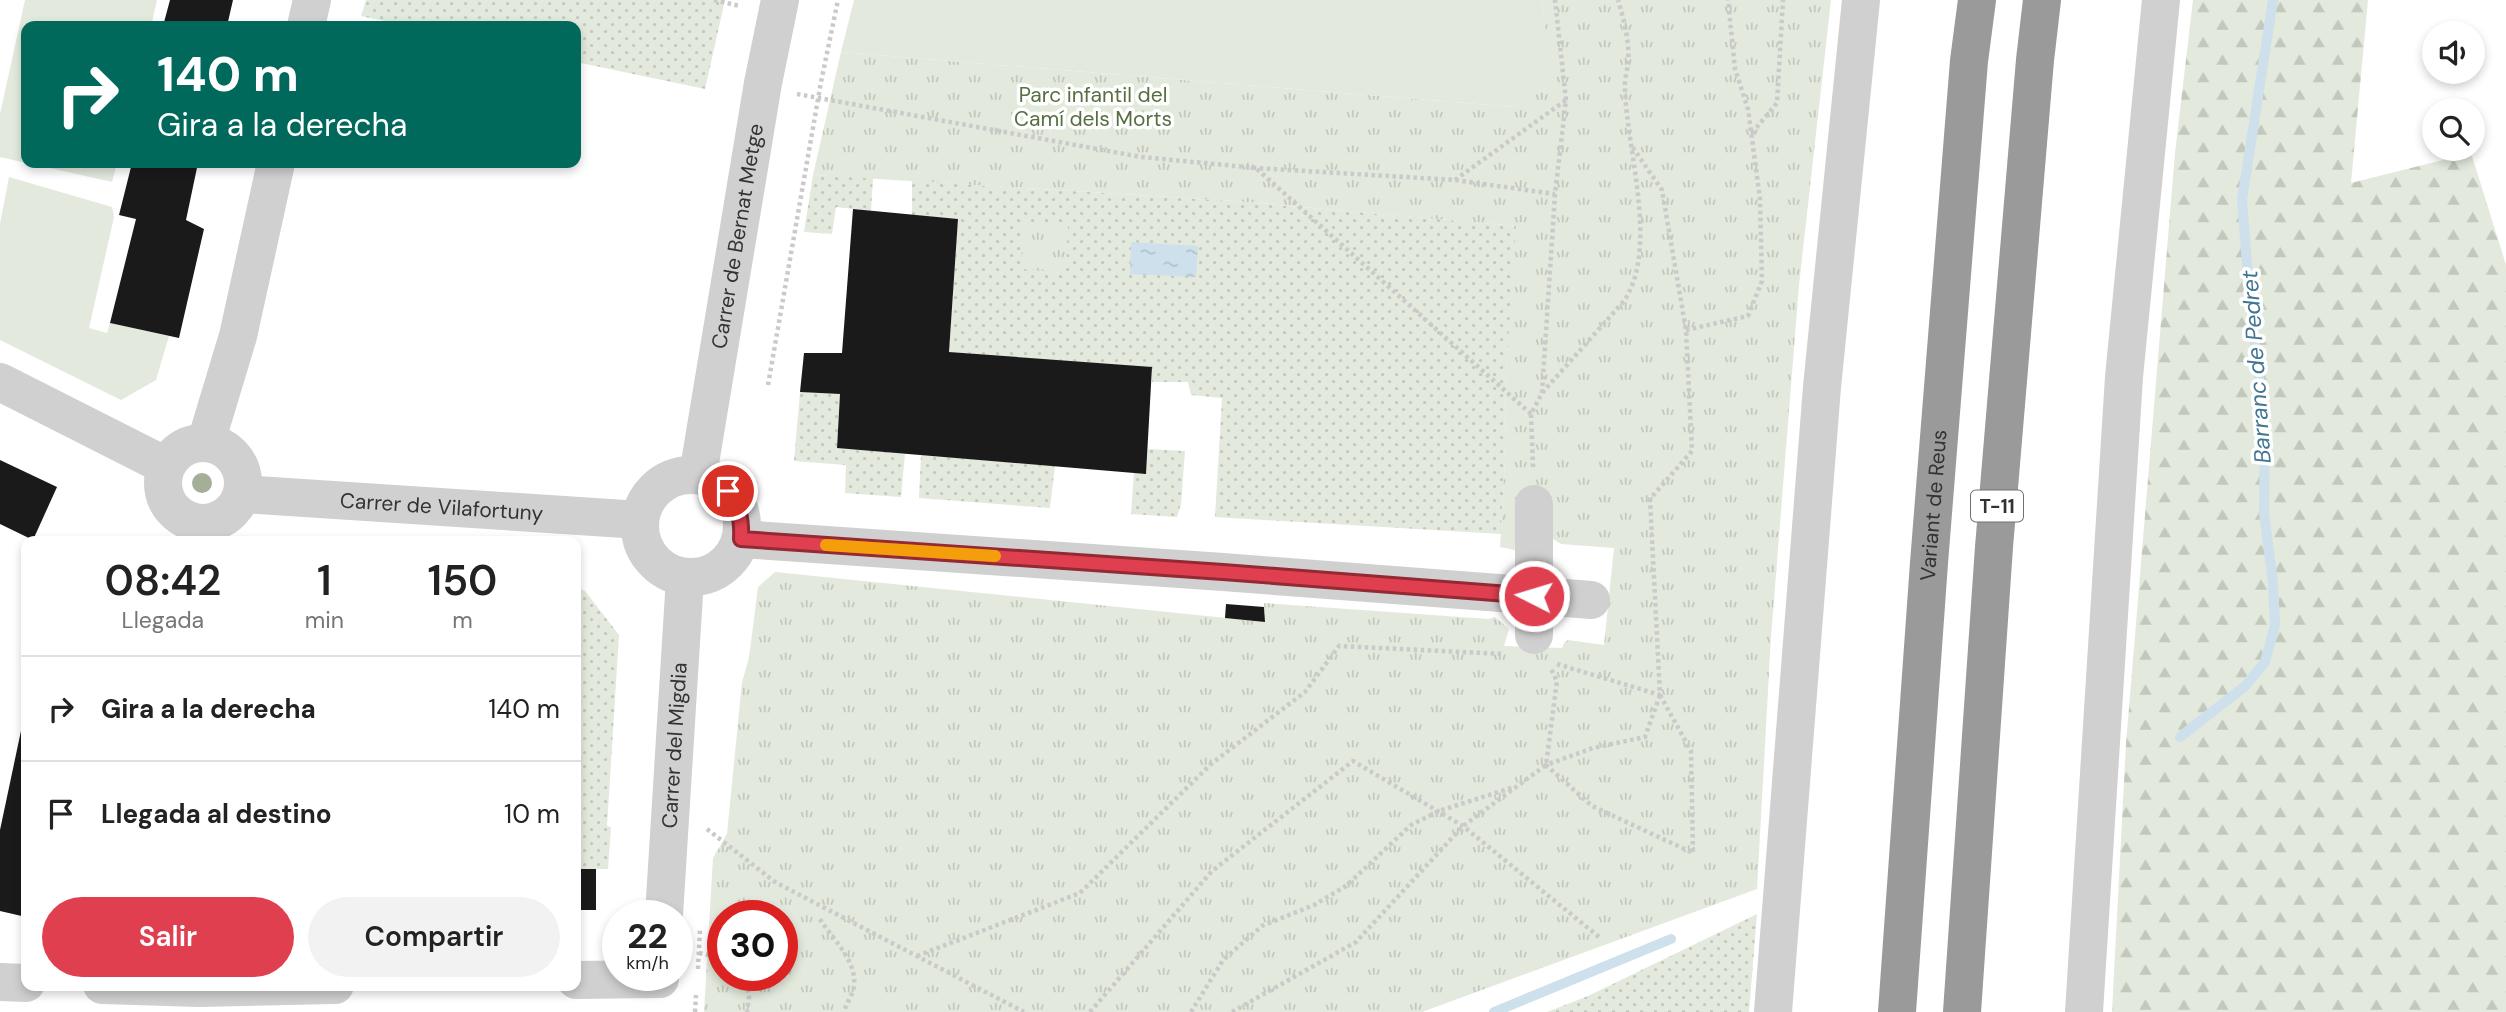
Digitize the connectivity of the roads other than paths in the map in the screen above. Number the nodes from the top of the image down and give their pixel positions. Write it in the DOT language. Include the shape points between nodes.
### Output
graph roads {
  1 [pos="312,0"];
  2 [pos="780,0"];
  3 [pos="1861,0"];
  4 [pos="1975,0"];
  5 [pos="2042,0"];
  6 [pos="2161,0"];
  7 [pos="307,21"];
  8 [pos="275,168"];
  9 [pos="0,382"];
  10 [pos="206,442"];
  11 [pos="166,466"];
  12 [pos="698,475"];
  13 [pos="242,494"];
  14 [pos="1534,504"];
  15 [pos="640,520"];
  16 [pos="183,530"];
  17 [pos="741,539"];
  18 [pos="685,578"];
  19 [pos="1534,596"];
  20 [pos="1591,600"];
  21 [pos="1520,645"];
  22 [pos="665,900"];
  23 [pos="581,981"];
  24 [pos="0,982"];
  25 [pos="21,983"];
  26 [pos="602,983"];
  27 [pos="140,991"];
  28 [pos="280,991"];
  29 [pos="198,1000"];
  30 [pos="1773,1012"];
  31 [pos="1897,1012"];
  32 [pos="1962,1012"];
  33 [pos="2084,1012"];
  1 -- 7 [label="street"];
  2 -- 12 [label="street, Carrer de Bernat Metge"];
  3 -- 30 [label="street" via="1822,387"];
  4 -- 31 [label="highway, Variant de Reus"];
  5 -- 32 [label="highway, T-11" via="1994,547"];
  6 -- 33 [label="street" via="2124,377"];
  8 -- 10 [label="street" via="238,336"];
  9 -- 11 [label="street"];
  10 -- 11 [label="street" via="177,451"];
  10 -- 13 [label="street" via="220,445 239,464"];
  11 -- 16 [label="street" via="165,498"];
  12 -- 15 [label="street" via="681,475 653,491"];
  12 -- 17 [label="street" via="714,480 738,505"];
  13 -- 15 [label="street, Carrer de Vilafortuny"];
  13 -- 16 [label="street" via="220,520"];
  14 -- 19 [label="street"];
  15 -- 18 [label="street" via="640,536 656,564"];
  17 -- 18 [label="street" via="720,568"];
  17 -- 19 [label="street"];
  18 -- 22 [label="street, Carrer del Migdia"];
  19 -- 20 [label="street"];
  19 -- 21 [label="street"];
  23 -- 26 [label="street"];
  24 -- 25 [label="street"];
  27 -- 29 [label="street"];
  28 -- 29 [label="street"];
}
